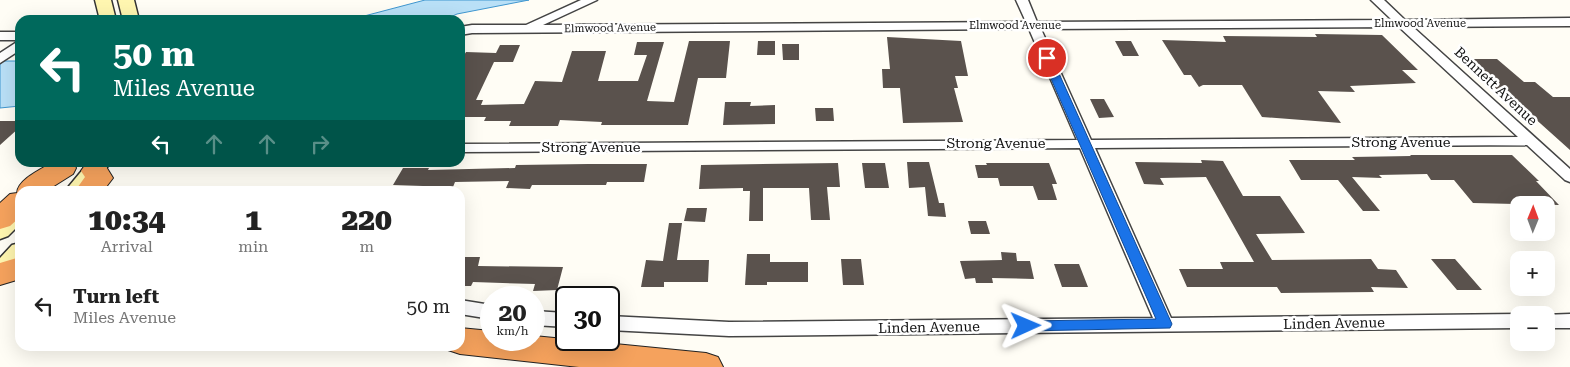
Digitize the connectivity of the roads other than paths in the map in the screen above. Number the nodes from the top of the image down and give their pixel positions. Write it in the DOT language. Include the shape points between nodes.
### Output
graph roads {
  1 [pos="103,0"];
  2 [pos="126,0"];
  3 [pos="591,0"];
  4 [pos="1022,0"];
  5 [pos="1377,0"];
  6 [pos="107,15"];
  7 [pos="130,15"];
  8 [pos="1570,22"];
  9 [pos="1403,23"];
  10 [pos="1032,24"];
  11 [pos="524,29"];
  12 [pos="465,31"];
  13 [pos="0,36"];
  14 [pos="15,36"];
  15 [pos="15,48"];
  16 [pos="0,59"];
  17 [pos="1531,141"];
  18 [pos="1084,143"];
  19 [pos="465,148"];
  20 [pos="62,167"];
  21 [pos="63,167"];
  22 [pos="95,175"];
  23 [pos="1570,177"];
  24 [pos="36,186"];
  25 [pos="45,186"];
  26 [pos="82,186"];
  27 [pos="15,206"];
  28 [pos="15,216"];
  29 [pos="0,219"];
  30 [pos="0,231"];
  31 [pos="15,257"];
  32 [pos="15,270"];
  33 [pos="0,274"];
  34 [pos="465,308"];
  35 [pos="480,310"];
  36 [pos="1510,321"];
  37 [pos="1555,321"];
  38 [pos="1570,321"];
  39 [pos="620,323"];
  40 [pos="1165,324"];
  41 [pos="465,342"];
  42 [pos="706,367"];
  1 -- 6 [label="street"];
  2 -- 7 [label="street"];
  3 -- 11 [label="street"];
  4 -- 10 [label="street"];
  5 -- 9 [label="street, Bennett Avenue"];
  8 -- 9 [label="street, Elmwood Avenue"];
  9 -- 10 [label="street, Elmwood Avenue"];
  9 -- 17 [label="street, Bennett Avenue"];
  10 -- 11 [label="street, Elmwood Avenue"];
  10 -- 18 [label="street"];
  11 -- 12 [label="street, Elmwood Avenue"];
  13 -- 14 [label="street"];
  15 -- 16 [label="street"];
  17 -- 18 [label="street, Strong Avenue"];
  17 -- 23 [label="street, Bennett Avenue"];
  18 -- 19 [label="street, Strong Avenue"];
  18 -- 40 [label="street"];
  20 -- 24 [label="highway"];
  21 -- 25 [label="street"];
  22 -- 26 [label="street"];
  27 -- 29 [label="highway"];
  28 -- 30 [label="street"];
  31 -- 33 [label="street"];
  32 -- 33 [label="highway"];
  34 -- 35 [label="street"];
  36 -- 40 [label="street, Linden Avenue"];
  37 -- 38 [label="street"];
  39 -- 40 [label="street, Linden Avenue" via="729,328"];
  41 -- 42 [label="highway"];
}
